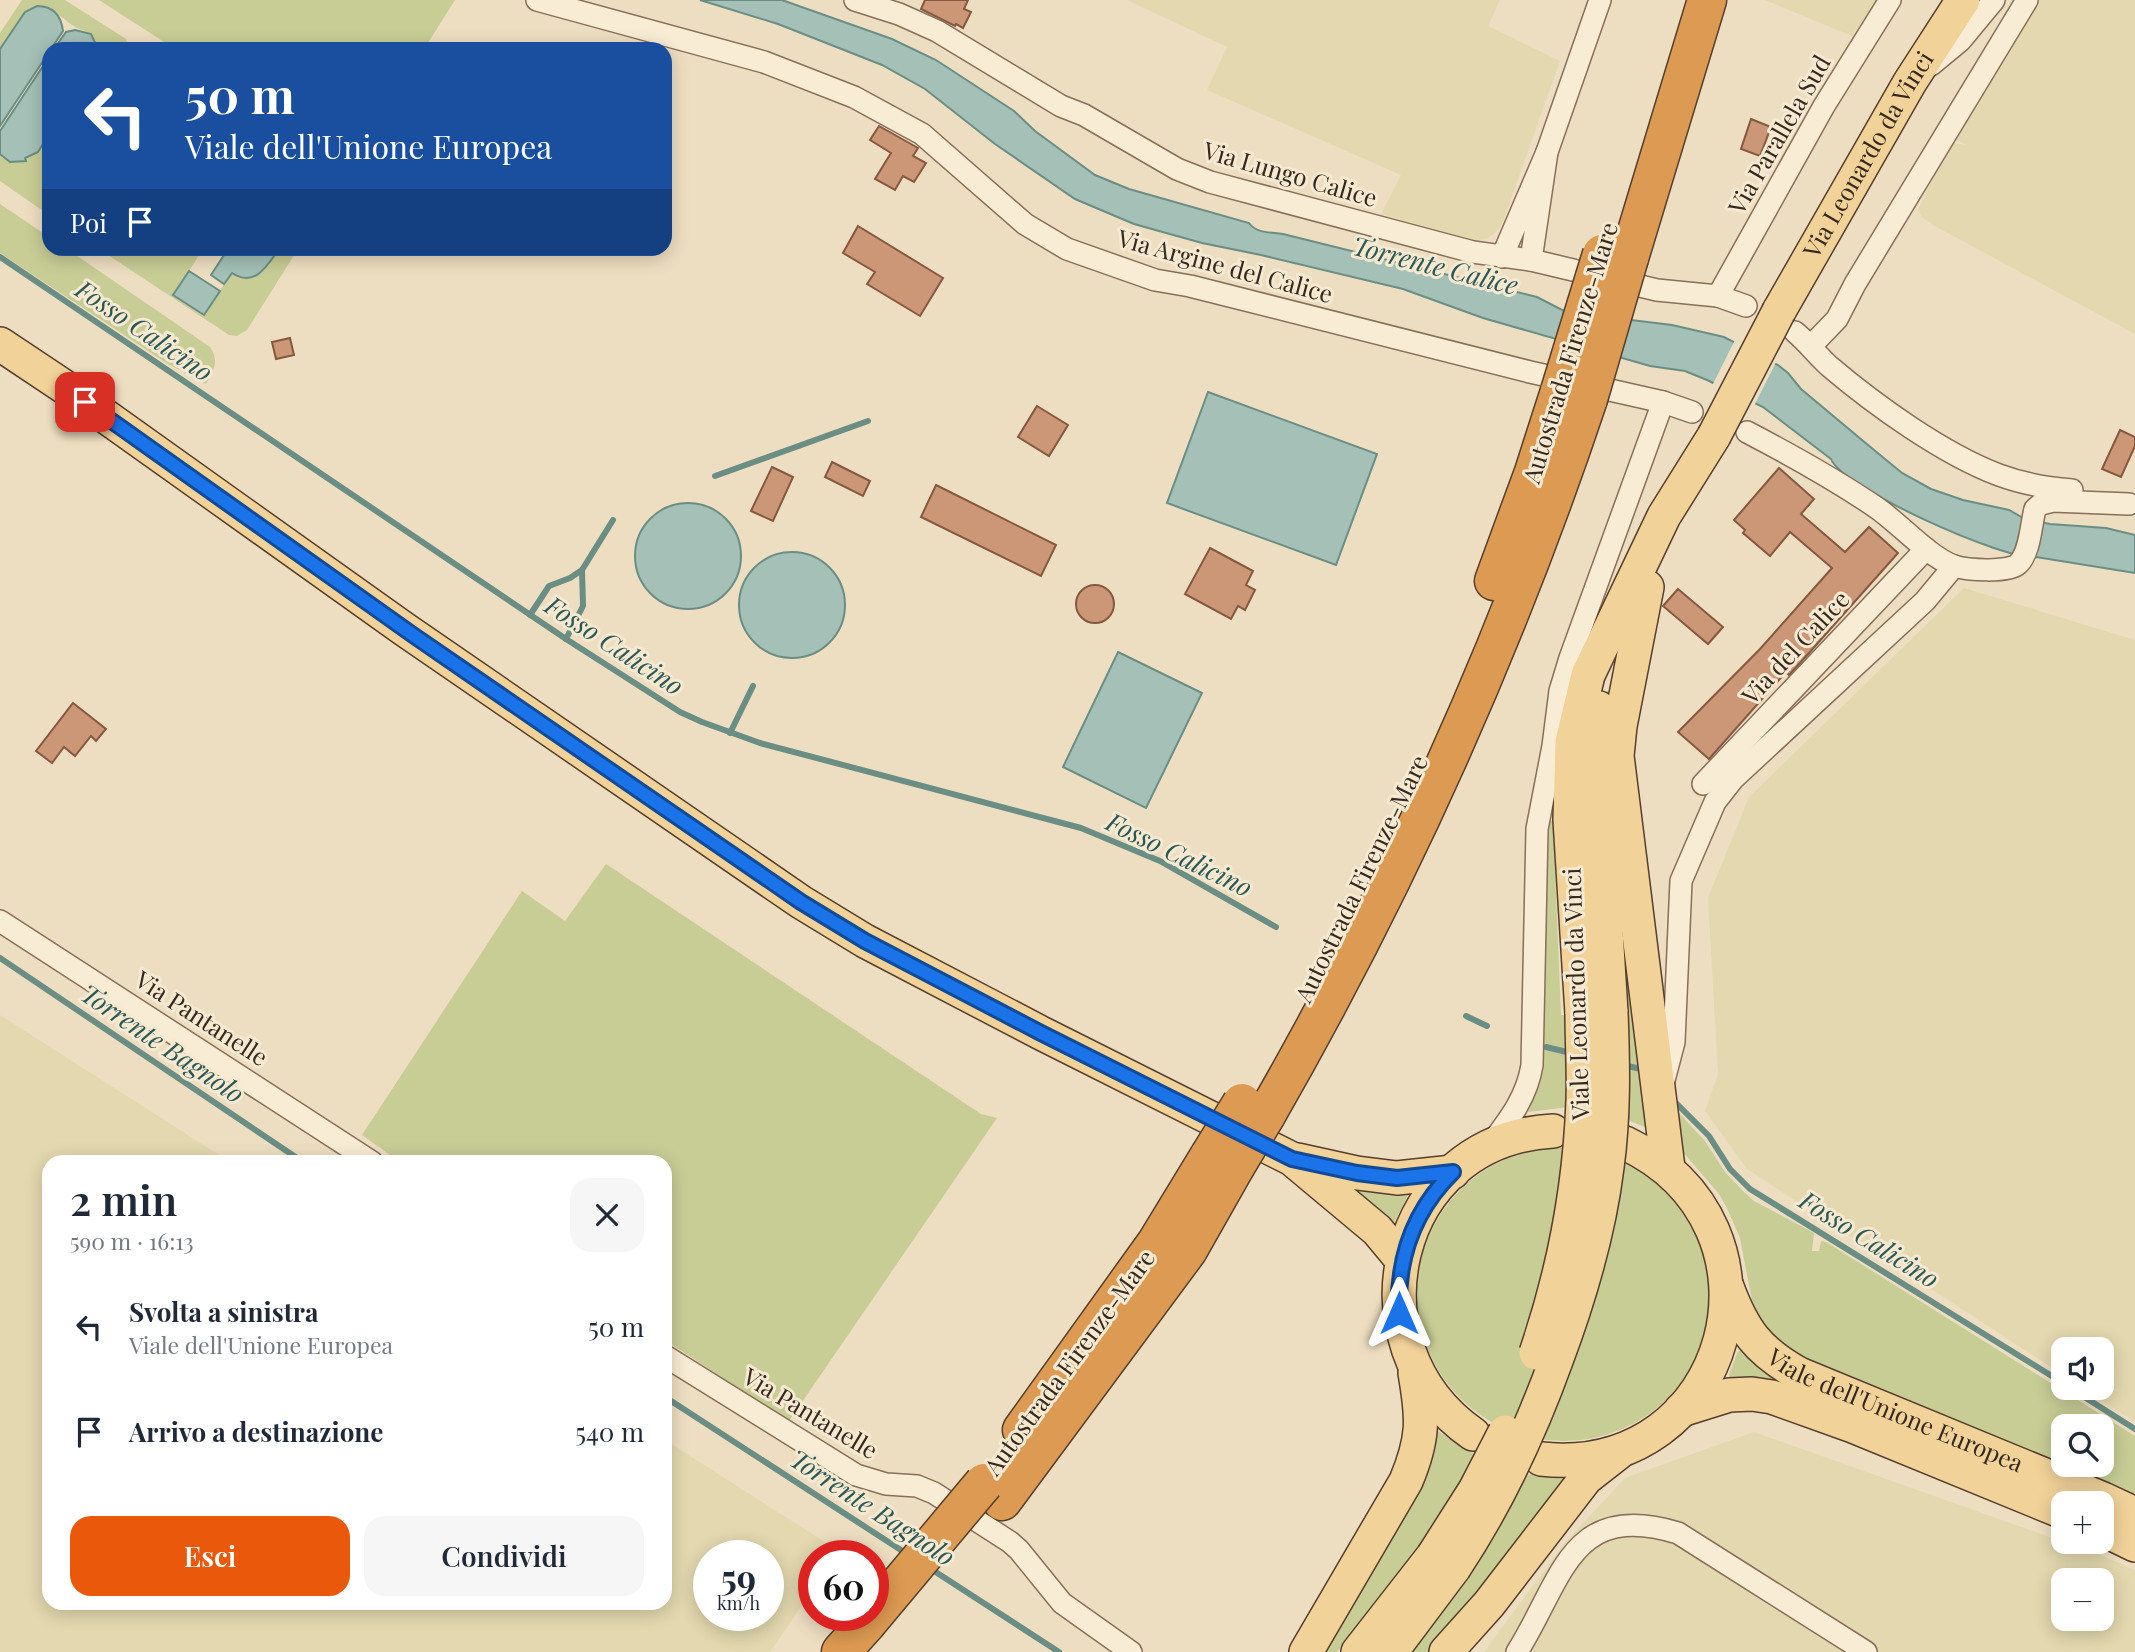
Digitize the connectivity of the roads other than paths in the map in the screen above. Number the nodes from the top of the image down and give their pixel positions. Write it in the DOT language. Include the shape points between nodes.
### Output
graph roads {
  1 [pos="537,0"];
  2 [pos="855,0"];
  3 [pos="1600,0"];
  4 [pos="1679,0"];
  5 [pos="1707,0"];
  6 [pos="1890,0"];
  7 [pos="1963,0"];
  8 [pos="1994,0"];
  9 [pos="2027,0"];
  10 [pos="1910,82"];
  11 [pos="1547,152"];
  12 [pos="1616,256"];
  13 [pos="1502,257"];
  14 [pos="1531,260"];
  15 [pos="1718,296"];
  16 [pos="1746,306"];
  17 [pos="1787,321"];
  18 [pos="0,344"];
  19 [pos="1811,346"];
  20 [pos="1663,402"];
  21 [pos="1706,429"];
  22 [pos="1747,432"];
  23 [pos="2132,505"];
  24 [pos="1926,549"];
  25 [pos="1954,566"];
  26 [pos="1647,587"];
  27 [pos="1588,675"];
  28 [pos="1553,746"];
  29 [pos="1703,784"];
  30 [pos="0,921"];
  31 [pos="1596,1013"];
  32 [pos="1658,1102"];
  33 [pos="1553,1131"];
  34 [pos="1625,1143"];
  35 [pos="1488,1149"];
  36 [pos="361,1155"];
  37 [pos="1292,1159"];
  38 [pos="1668,1168"];
  39 [pos="1453,1172"];
  40 [pos="1402,1260"];
  41 [pos="1727,1287"];
  42 [pos="672,1360"];
  43 [pos="1413,1364"];
  44 [pos="1681,1410"];
  45 [pos="1473,1434"];
  46 [pos="1624,1449"];
  47 [pos="1541,1459"];
  48 [pos="2051,1507"];
  49 [pos="2135,1514"];
  50 [pos="2114,1535"];
  51 [pos="2135,1545"];
  52 [pos="1444,1562"];
  53 [pos="877,1638"];
  54 [pos="841,1652"];
  55 [pos="1131,1652"];
  56 [pos="1306,1652"];
  57 [pos="1358,1652"];
  58 [pos="1391,1652"];
  59 [pos="1446,1652"];
  60 [pos="1517,1652"];
  61 [pos="1866,1652"];
  1 -- 20 [label="street, Via Argine del Calice" via="764,62 854,97 922,135 1025,224 1067,248 1117,267"];
  2 -- 13 [label="street, Via Lungo Calice" via="937,31 1037,92 1190,175"];
  3 -- 11 [label="street"];
  4 -- 12 [label="highway, Autostrada Firenze-Mare"];
  5 -- 12 [label="highway, Autostrada Firenze-Mare"];
  6 -- 15 [label="street, Via Parallela Sud" via="1824,106"];
  7 -- 10 [label="main road, Via Leonardo da Vinci"];
  8 -- 10 [label="street" via="1960,41"];
  9 -- 19 [label="street" via="1837,319"];
  10 -- 17 [label="main road, Via Leonardo da Vinci"];
  11 -- 13 [label="street"];
  11 -- 14 [label="street"];
  12 -- 53 [label="highway, Autostrada Firenze-Mare, bridge" via="1574,395 1541,533 1448,762 1323,1015 1222,1161 1188,1250 993,1492 968,1546"];
  13 -- 14 [label="street, Via Lungo Calice"];
  14 -- 15 [label="street, Via Lungo Calice" via="1657,290"];
  15 -- 16 [label="street, Via Lungo Calice"];
  17 -- 19 [label="street"];
  17 -- 21 [label="main road, Viale Leonardo da Vinci, bridge"];
  18 -- 37 [label="main road" via="801,902 1041,1033"];
  19 -- 23 [label="street" via="1877,406 1956,455 1998,475 2039,487 2105,494"];
  20 -- 21 [label="street, Via Argine del Calice"];
  20 -- 28 [label="street, Viale Leonardo da Vinci" via="1565,673"];
  21 -- 26 [label="main road, Viale Leonardo da Vinci" via="1685,509"];
  21 -- 27 [label="main road, Viale Leonardo da Vinci"];
  22 -- 24 [label="street" via="1876,508"];
  23 -- 25 [label="street" via="2053,501 2038,505 2018,564 2007,569"];
  24 -- 25 [label="street"];
  24 -- 29 [label="street, Via del Calice"];
  25 -- 32 [label="street" via="1925,601 1733,779 1715,802 1681,881 1674,1042"];
  26 -- 31 [label="main road, Viale Leonardo da Vinci" via="1612,663 1600,704 1595,751"];
  26 -- 32 [label="main road" via="1617,756"];
  27 -- 28 [label="main road"];
  27 -- 31 [label="main road, Viale Leonardo da Vinci" via="1572,742 1570,789"];
  28 -- 35 [label="street, Viale Leonardo da Vinci" via="1537,829 1532,1065 1525,1092"];
  30 -- 36 [label="street, Via Pantanelle"];
  31 -- 52 [label="main road, Viale Leonardo da Vinci, bridge" via="1612,1099 1608,1158 1585,1278 1526,1441 1495,1502"];
  32 -- 38 [label="main road"];
  33 -- 35 [label="main road" via="1513,1138"];
  34 -- 38 [label="main road, Viale dell'Unione Europea"];
  35 -- 39 [label="main road"];
  37 -- 39 [label="main road" via="1397,1178"];
  37 -- 40 [label="main road" via="1377,1230"];
  38 -- 41 [label="main road, Viale dell'Unione Europea" via="1710,1222 1719,1242"];
  39 -- 40 [label="main road" via="1420,1212"];
  40 -- 43 [label="main road" via="1399,1313"];
  41 -- 44 [label="main road, Viale dell'Unione Europea" via="1727,1310 1711,1367"];
  41 -- 49 [label="main road, Viale dell'Unione Europea" via="1736,1313 1756,1344 1799,1374"];
  42 -- 55 [label="street, Via Pantanelle" via="856,1475 886,1484 917,1486 946,1499 1010,1542 1062,1603"];
  43 -- 45 [label="main road" via="1438,1402"];
  43 -- 56 [label="main road" via="1422,1412 1417,1456"];
  44 -- 46 [label="main road, Viale dell'Unione Europea"];
  44 -- 48 [label="main road, Viale dell'Unione Europea" via="1730,1395 1773,1396"];
  46 -- 47 [label="main road, Viale dell'Unione Europea" via="1579,1460"];
  46 -- 59 [label="main road" via="1586,1478"];
  50 -- 51 [label="main road"];
  52 -- 57 [label="main road, Viale Leonardo da Vinci"];
  52 -- 58 [label="main road, Viale Leonardo da Vinci"];
  53 -- 54 [label="highway, Autostrada Firenze-Mare"];
  60 -- 61 [label="street" via="1569,1559 1585,1541 1620,1524 1645,1524 1678,1533"];
}
